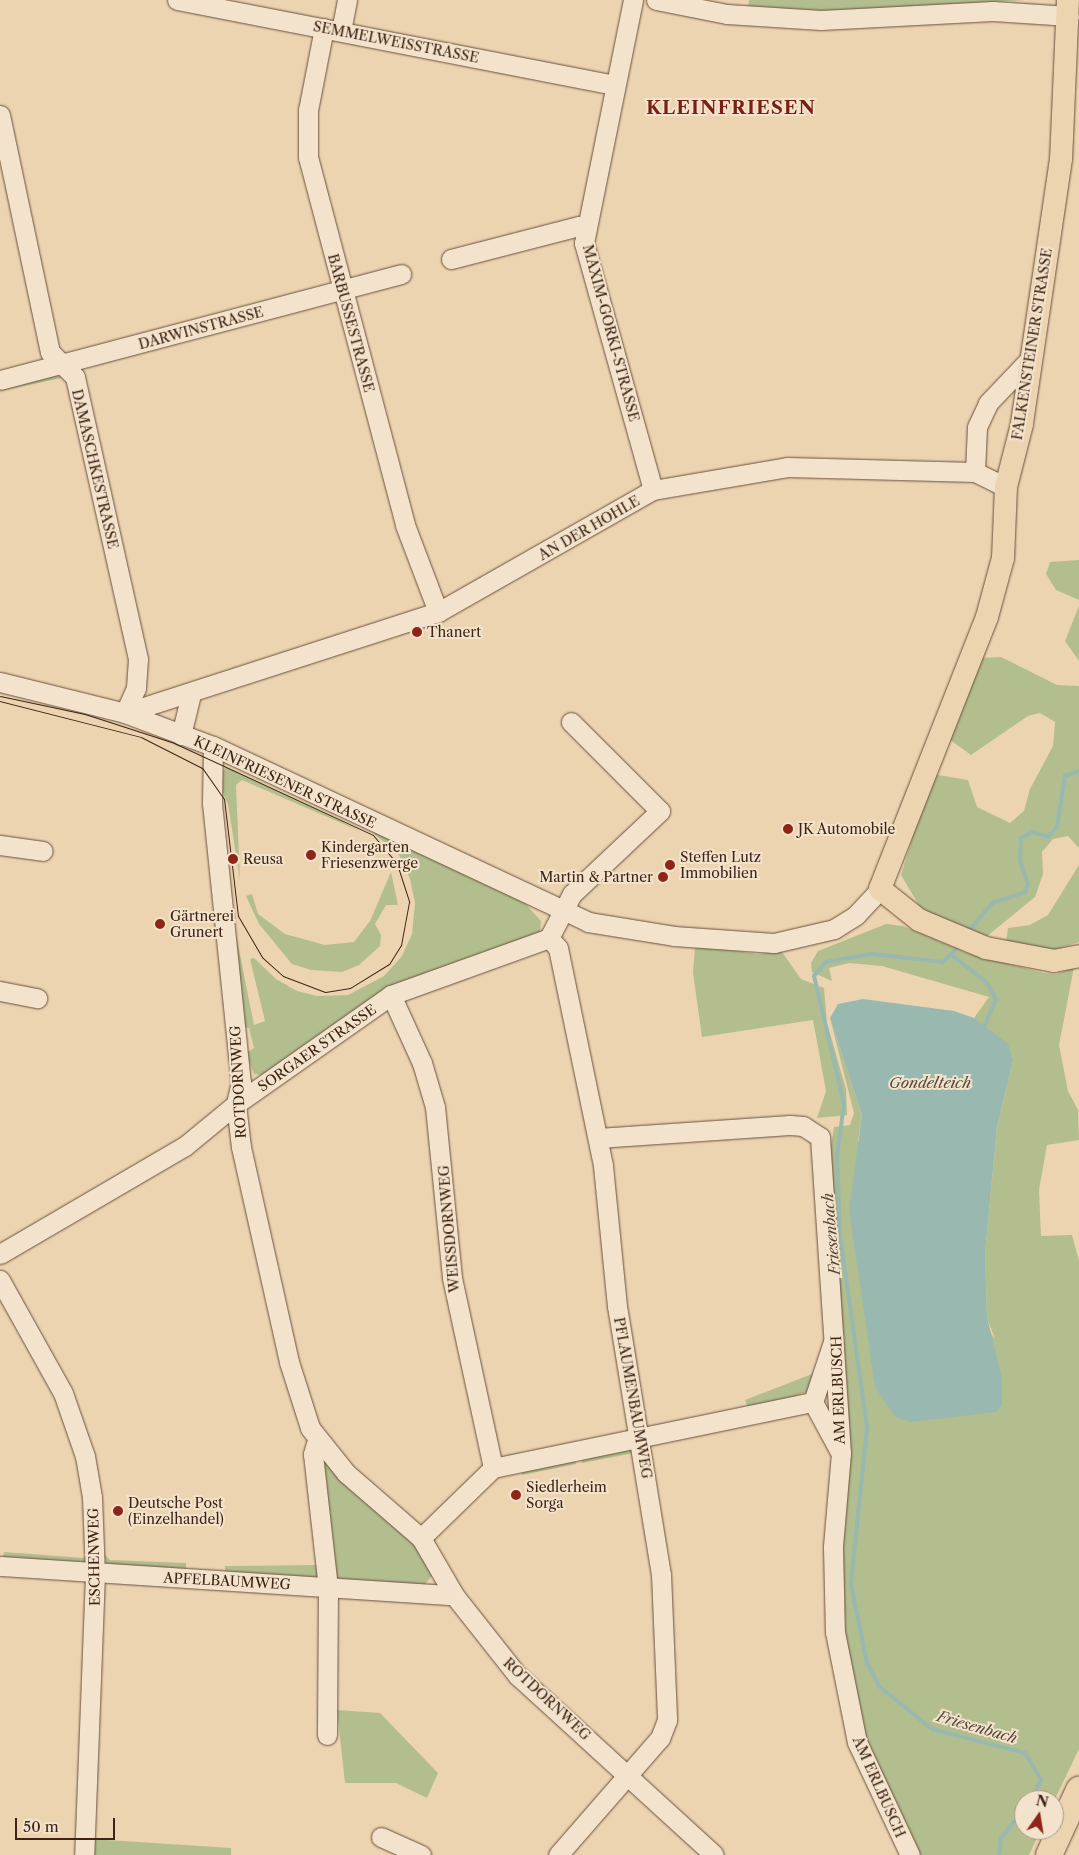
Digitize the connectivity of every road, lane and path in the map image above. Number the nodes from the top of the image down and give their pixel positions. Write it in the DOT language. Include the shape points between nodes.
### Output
graph roads {
  1 [pos="177,0"];
  2 [pos="347,0"];
  3 [pos="633,0"];
  4 [pos="656,0"];
  5 [pos="1069,8"];
  6 [pos="333,29"];
  7 [pos="614,85"];
  8 [pos="0,115"];
  9 [pos="586,229"];
  10 [pos="451,259"];
  11 [pos="401,274"];
  12 [pos="342,290"];
  13 [pos="1030,359"];
  14 [pos="61,365"];
  15 [pos="0,380"];
  16 [pos="976,472"];
  17 [pos="1006,487"];
  18 [pos="653,490"];
  19 [pos="438,612"];
  20 [pos="0,682"];
  21 [pos="191,694"];
  22 [pos="125,713"];
  23 [pos="571,722"];
  24 [pos="181,735"];
  25 [pos="213,746"];
  26 [pos="0,844"];
  27 [pos="43,851"];
  28 [pos="880,889"];
  29 [pos="560,912"];
  30 [pos="549,938"];
  31 [pos="1079,956"];
  32 [pos="0,991"];
  33 [pos="391,995"];
  34 [pos="36,998"];
  35 [pos="236,1104"];
  36 [pos="598,1138"];
  37 [pos="0,1254"];
  38 [pos="0,1280"];
  39 [pos="836,1335"];
  40 [pos="812,1402"];
  41 [pos="640,1439"];
  42 [pos="316,1440"];
  43 [pos="841,1453"];
  44 [pos="493,1468"];
  45 [pos="421,1538"];
  46 [pos="0,1566"];
  47 [pos="95,1574"];
  48 [pos="328,1586"];
  49 [pos="454,1595"];
  50 [pos="327,1735"];
  51 [pos="630,1774"];
  52 [pos="1079,1790"];
  53 [pos="381,1837"];
  54 [pos="84,1855"];
  55 [pos="421,1855"];
  56 [pos="558,1855"];
  57 [pos="714,1855"];
  58 [pos="910,1855"];
  59 [pos="1049,1855"];
  1 -- 6 [label="street, SEMMELWEISSTRASSE"];
  2 -- 6 [label="street, BARBUSSESTRASSE"];
  3 -- 7 [label="street, MAXIM-GORKI-STRASSE"];
  4 -- 5 [label="street, FALKENSTEINER STRASSE" via="726,14 821,20"];
  5 -- 13 [label="main road, FALKENSTEINER STRASSE" via="1060,159"];
  6 -- 7 [label="street, SEMMELWEISSTRASSE"];
  6 -- 12 [label="street, BARBUSSESTRASSE" via="306,144"];
  7 -- 9 [label="street, MAXIM-GORKI-STRASSE"];
  8 -- 14 [label="street, DAMASCHKESTRASSE" via="50,352"];
  9 -- 10 [label="street" via="579,226"];
  9 -- 18 [label="street, MAXIM-GORKI-STRASSE" via="584,243"];
  11 -- 12 [label="street, DARWINSTRASSE"];
  12 -- 14 [label="street, DARWINSTRASSE"];
  12 -- 19 [label="street, BARBUSSESTRASSE" via="405,524"];
  13 -- 16 [label="street" via="988,403 977,428"];
  13 -- 17 [label="main road, FALKENSTEINER STRASSE" via="1022,424"];
  14 -- 15 [label="street, DARWINSTRASSE"];
  14 -- 22 [label="street, DAMASCHKESTRASSE" via="74,377 138,659 136,688"];
  16 -- 17 [label="street, AN DER HOHLE"];
  16 -- 18 [label="street, AN DER HOHLE" via="787,467"];
  17 -- 28 [label="main road, FALKENSTEINER STRASSE" via="1003,558 995,593"];
  18 -- 19 [label="street, AN DER HOHLE"];
  19 -- 21 [label="street, AN DER HOHLE"];
  20 -- 22 [label="street, KLEINFRIESENER STRASSE"];
  21 -- 22 [label="street, AN DER HOHLE"];
  21 -- 24 [label="street"];
  22 -- 24 [label="street, KLEINFRIESENER STRASSE"];
  23 -- 29 [label="street" via="660,811 627,839"];
  24 -- 25 [label="street, KLEINFRIESENER STRASSE"];
  25 -- 29 [label="street, KLEINFRIESENER STRASSE"];
  25 -- 35 [label="street, ROTDORNWEG" via="212,803 241,1082"];
  26 -- 27 [label="street"];
  28 -- 29 [label="street, KLEINFRIESENER STRASSE" via="856,915 834,928 774,943 744,944 618,928"];
  28 -- 31 [label="main road" via="919,920 986,948 1054,962"];
  29 -- 30 [label="street"];
  30 -- 33 [label="street, SORGAER STRASSE"];
  30 -- 36 [label="street, PFLAUMENBAUMWEG" via="558,948"];
  32 -- 34 [label="street"];
  33 -- 35 [label="street, SORGAER STRASSE"];
  33 -- 44 [label="street, WEISSDORNWEG" via="422,1063 435,1107 452,1278"];
  35 -- 37 [label="street, SORGAER STRASSE" via="185,1146"];
  35 -- 42 [label="street, ROTDORNWEG" via="289,1362"];
  36 -- 39 [label="street, AM ERLBUSCH" via="790,1125 803,1126 820,1137"];
  36 -- 41 [label="street, PFLAUMENBAUMWEG" via="617,1306"];
  38 -- 47 [label="street, ESCHENWEG" via="64,1393 78,1431 92,1496"];
  39 -- 40 [label="street"];
  39 -- 43 [label="street, AM ERLBUSCH"];
  40 -- 41 [label="street"];
  40 -- 43 [label="street"];
  41 -- 44 [label="street"];
  41 -- 51 [label="street, PFLAUMENBAUMWEG" via="661,1574 667,1720 660,1738"];
  42 -- 45 [label="street, ROTDORNWEG" via="346,1473"];
  42 -- 48 [label="street, ROTDORNWEG" via="313,1454"];
  43 -- 58 [label="street, AM ERLBUSCH" via="833,1548 836,1642 857,1742"];
  44 -- 45 [label="street"];
  45 -- 49 [label="street, ROTDORNWEG"];
  46 -- 47 [label="street, APFELBAUMWEG"];
  47 -- 48 [label="street, APFELBAUMWEG"];
  47 -- 54 [label="street, ESCHENWEG"];
  48 -- 49 [label="street, APFELBAUMWEG"];
  48 -- 50 [label="street, ROTDORNWEG"];
  49 -- 51 [label="street, ROTDORNWEG" via="518,1676"];
  51 -- 56 [label="street, PFLAUMENBAUMWEG"];
  51 -- 57 [label="street, ROTDORNWEG"];
  52 -- 59 [label="highway"];
  53 -- 55 [label="street"];
}
